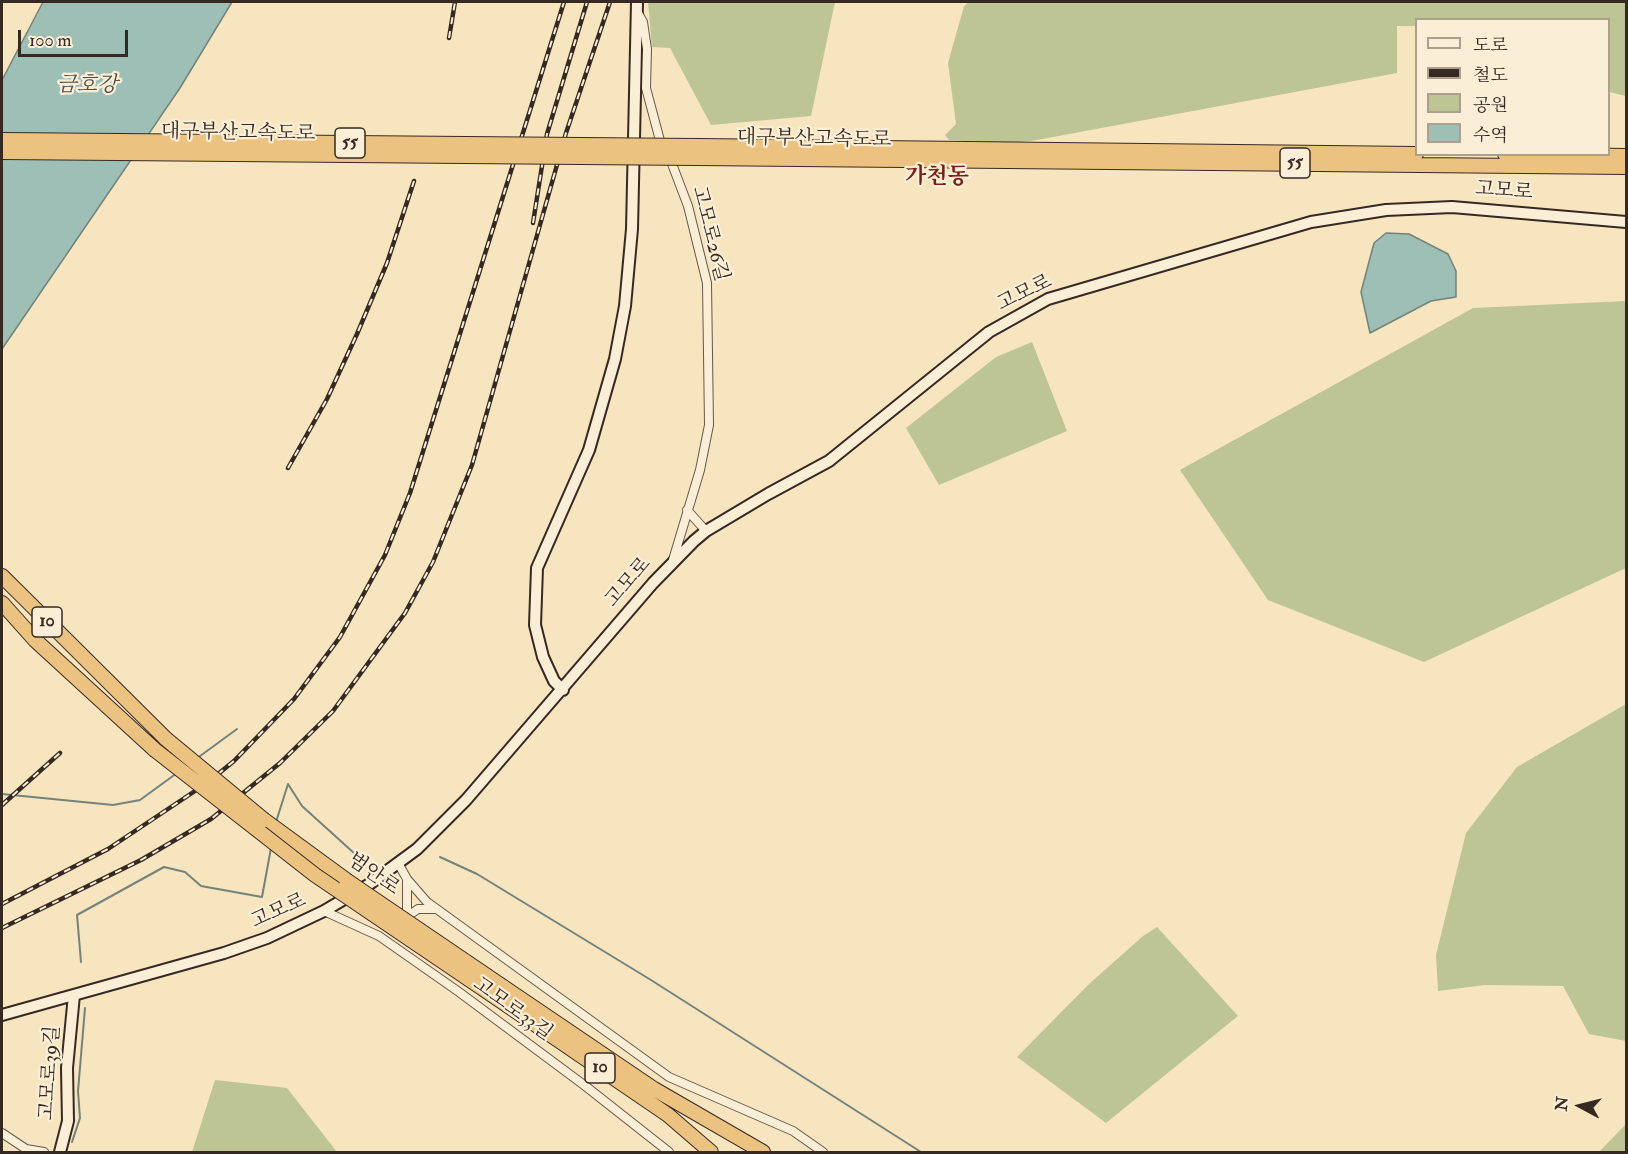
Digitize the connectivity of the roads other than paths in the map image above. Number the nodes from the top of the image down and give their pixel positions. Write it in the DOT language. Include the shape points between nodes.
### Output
graph roads {
  1 [pos="637,5"];
  2 [pos="2,140"];
  3 [pos="2,152"];
  4 [pos="697,152"];
  5 [pos="1415,154"];
  6 [pos="964,155"];
  7 [pos="1610,156"];
  8 [pos="1626,156"];
  9 [pos="1626,167"];
  10 [pos="1626,222"];
  11 [pos="687,510"];
  12 [pos="706,531"];
  13 [pos="673,560"];
  14 [pos="2,576"];
  15 [pos="2,603"];
  16 [pos="563,690"];
  17 [pos="398,863"];
  18 [pos="406,879"];
  19 [pos="436,910"];
  20 [pos="324,911"];
  21 [pos="408,916"];
  22 [pos="410,957"];
  23 [pos="499,992"];
  24 [pos="74,995"];
  25 [pos="2,1015"];
  26 [pos="2,1133"];
  27 [pos="706,1148"];
  28 [pos="26,1151"];
  29 [pos="44,1152"];
  30 [pos="60,1152"];
  31 [pos="669,1152"];
  32 [pos="763,1152"];
  33 [pos="823,1152"];
  1 -- 11 [label="street, 고모로26길" via="643,22 646,88 657,133 663,151 671,157 685,197 707,283 709,425"];
  1 -- 16 [label="main road" via="632,229 625,306 615,359 589,450 537,568 535,625 543,657 554,681"];
  2 -- 4 [label="highway, 대구부산고속도로 / 55, bridge"];
  3 -- 4 [label="highway, 대구부산고속도로 / 55, bridge"];
  4 -- 6 [label="highway, 대구부산고속도로 / 55"];
  5 -- 6 [label="highway, 대구부산고속도로 / 55"];
  6 -- 9 [label="highway, 대구부산고속도로 / 55"];
  7 -- 8 [label="highway"];
  10 -- 12 [label="main road, 고모로" via="1452,207 1386,210 1311,222 1048,299 989,332 830,461"];
  11 -- 12 [label="street"];
  11 -- 13 [label="street, 고모로26길"];
  12 -- 13 [label="main road, 고모로"];
  13 -- 16 [label="main road, 고모로"];
  14 -- 23 [label="highway, 범안로 / 10, bridge" via="166,739 264,820"];
  15 -- 23 [label="highway, 범안로 / 10, bridge" via="35,640 155,750 315,875"];
  16 -- 17 [label="main road, 고모로" via="466,800"];
  17 -- 18 [label="street"];
  17 -- 20 [label="main road, 고모로"];
  18 -- 19 [label="street"];
  18 -- 21 [label="street"];
  19 -- 21 [label="street" via="418,909"];
  19 -- 33 [label="street" via="669,1077 793,1131"];
  20 -- 22 [label="street, 고모로33길" via="368,930"];
  20 -- 24 [label="main road, 고모로" via="224,953"];
  21 -- 22 [label="street"];
  22 -- 31 [label="street, 고모로33길" via="518,1034"];
  23 -- 27 [label="highway, 10" via="668,1115"];
  23 -- 32 [label="highway, 범안로 / 10"];
  24 -- 25 [label="main road, 고모로"];
  24 -- 30 [label="main road, 고모로39길" via="67,1068 68,1121"];
  26 -- 28 [label="street"];
  28 -- 29 [label="street"];
}
